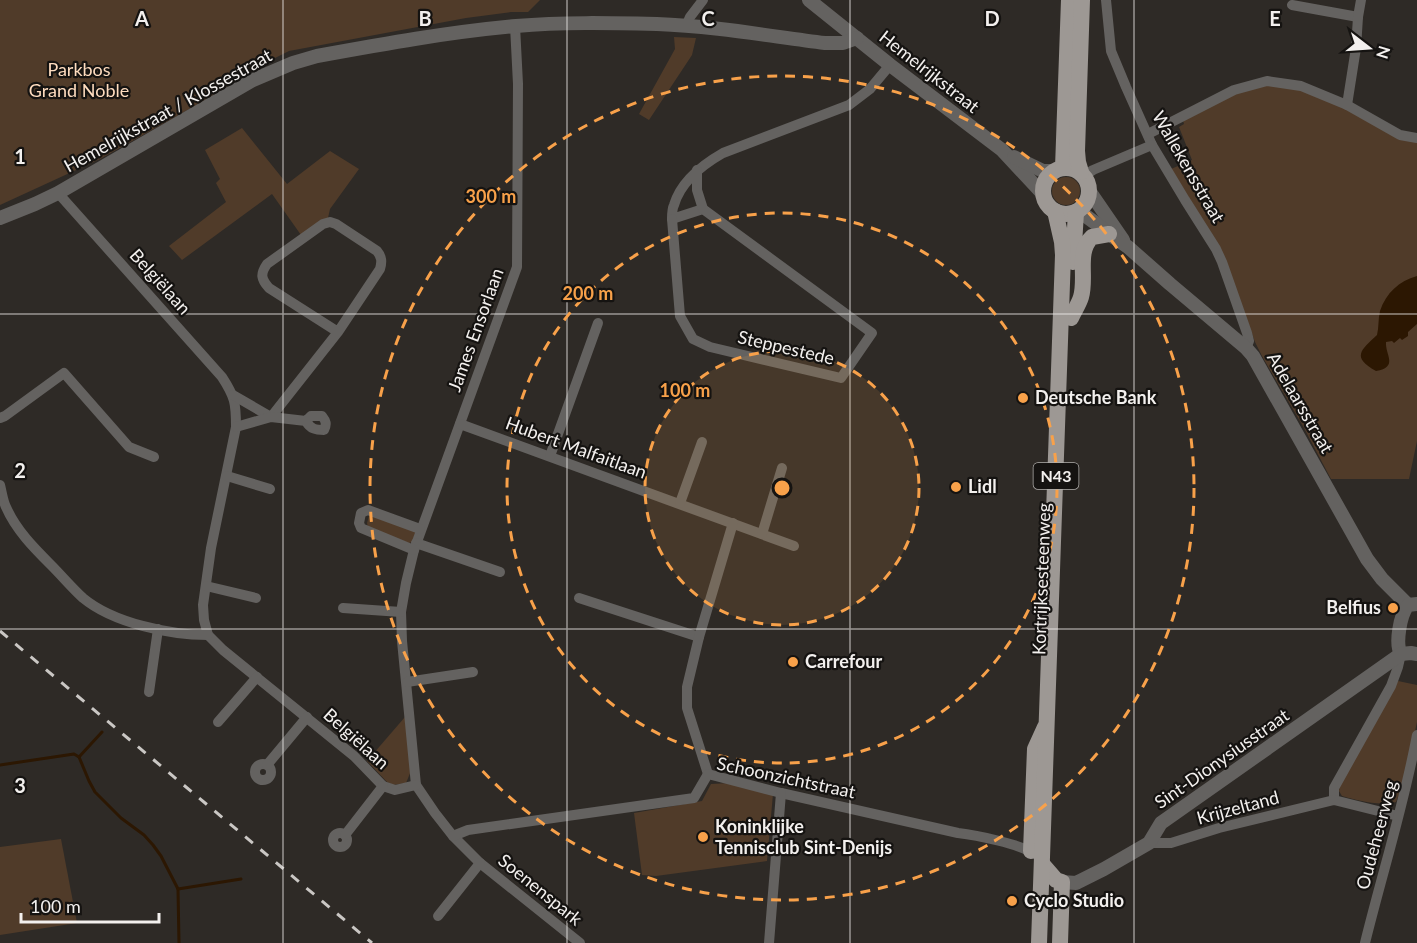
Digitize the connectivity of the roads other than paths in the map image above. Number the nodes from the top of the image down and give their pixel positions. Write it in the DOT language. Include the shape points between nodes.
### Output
graph roads {
  1 [pos="703,0"];
  2 [pos="810,0"];
  3 [pos="1069,0"];
  4 [pos="1082,0"];
  5 [pos="1106,0"];
  6 [pos="1361,0"];
  7 [pos="1292,5"];
  8 [pos="1358,17"];
  9 [pos="515,26"];
  10 [pos="686,26"];
  11 [pos="857,38"];
  12 [pos="890,65"];
  13 [pos="1347,105"];
  14 [pos="1417,138"];
  15 [pos="1150,139"];
  16 [pos="1002,150"];
  17 [pos="697,170"];
  18 [pos="1058,170"];
  19 [pos="1083,174"];
  20 [pos="1090,192"];
  21 [pos="58,193"];
  22 [pos="1043,194"];
  23 [pos="703,209"];
  24 [pos="1055,211"];
  25 [pos="1077,211"];
  26 [pos="0,218"];
  27 [pos="672,219"];
  28 [pos="1109,234"];
  29 [pos="1128,247"];
  30 [pos="1071,318"];
  31 [pos="598,323"];
  32 [pos="338,332"];
  33 [pos="1246,348"];
  34 [pos="233,395"];
  35 [pos="271,417"];
  36 [pos="0,418"];
  37 [pos="306,421"];
  38 [pos="460,424"];
  39 [pos="236,427"];
  40 [pos="702,442"];
  41 [pos="550,456"];
  42 [pos="154,457"];
  43 [pos="782,468"];
  44 [pos="227,476"];
  45 [pos="0,485"];
  46 [pos="270,489"];
  47 [pos="680,503"];
  48 [pos="733,523"];
  49 [pos="420,529"];
  50 [pos="762,534"];
  51 [pos="415,546"];
  52 [pos="794,546"];
  53 [pos="500,572"];
  54 [pos="206,586"];
  55 [pos="256,598"];
  56 [pos="579,598"];
  57 [pos="1412,605"];
  58 [pos="343,608"];
  59 [pos="401,612"];
  60 [pos="158,629"];
  61 [pos="208,635"];
  62 [pos="699,637"];
  63 [pos="1401,654"];
  64 [pos="1417,654"];
  65 [pos="473,672"];
  66 [pos="257,677"];
  67 [pos="407,682"];
  68 [pos="149,692"];
  69 [pos="307,717"];
  70 [pos="1048,721"];
  71 [pos="218,722"];
  72 [pos="1417,735"];
  73 [pos="267,765"];
  74 [pos="708,774"];
  75 [pos="416,781"];
  76 [pos="383,786"];
  77 [pos="781,793"];
  78 [pos="1334,800"];
  79 [pos="1398,816"];
  80 [pos="345,835"];
  81 [pos="453,836"];
  82 [pos="1149,843"];
  83 [pos="1031,851"];
  84 [pos="480,863"];
  85 [pos="1052,874"];
  86 [pos="438,916"];
  87 [pos="580,943"];
  88 [pos="769,943"];
  89 [pos="1040,943"];
  90 [pos="1049,943"];
  91 [pos="1060,943"];
  92 [pos="1365,943"];
  1 -- 10 [label="street"];
  2 -- 11 [label="street"];
  3 -- 18 [label="main road"];
  4 -- 19 [label="main road" via="1077,151"];
  5 -- 15 [label="street, Wallekensstraat" via="1111,51"];
  6 -- 8 [label="street"];
  7 -- 8 [label="street"];
  8 -- 13 [label="street"];
  9 -- 10 [label="street, Hemelrijkstraat / Klossestraat"];
  9 -- 21 [label="street, Hemelrijkstraat / Klossestraat" via="341,51 293,63 253,80"];
  9 -- 38 [label="street, James Ensorlaan" via="516,267"];
  10 -- 11 [label="street, Hemelrijkstraat" via="825,43"];
  11 -- 12 [label="street, Hemelrijkstraat"];
  12 -- 16 [label="street, Hemelrijkstraat"];
  12 -- 17 [label="street, Steppestede" via="870,89 849,105 723,153"];
  13 -- 14 [label="street" via="1400,135"];
  13 -- 15 [label="street" via="1301,86 1267,81 1234,90"];
  15 -- 19 [label="street"];
  15 -- 33 [label="street, Wallekensstraat" via="1222,262 1247,333"];
  16 -- 18 [label="street, Hemelrijkstraat" via="1043,171"];
  16 -- 22 [label="street, Hemelrijkstraat"];
  17 -- 23 [label="street" via="697,190"];
  17 -- 27 [label="street, Steppestede" via="683,186"];
  18 -- 19 [label="main road" via="1073,168"];
  18 -- 22 [label="main road" via="1046,178"];
  19 -- 20 [label="main road"];
  20 -- 25 [label="main road, N43"];
  20 -- 29 [label="street, Adelaarsstraat"];
  21 -- 26 [label="street, Hemelrijkstraat / Klossestraat"];
  21 -- 34 [label="street, Belgiëlaan" via="222,377"];
  22 -- 24 [label="main road, N43"];
  23 -- 27 [label="street"];
  23 -- 27 [label="street, Steppestede" via="872,333 841,378 710,347 693,339 680,316"];
  24 -- 25 [label="main road"];
  24 -- 70 [label="main road, Kortrijksesteenweg / N43" via="1063,255"];
  25 -- 28 [label="street, Adelaarsstraat"];
  25 -- 30 [label="main road, Kortrijksesteenweg / N43"];
  28 -- 29 [label="street, Adelaarsstraat"];
  28 -- 30 [label="main road, N43" via="1096,235 1085,245 1081,297"];
  29 -- 33 [label="street, Adelaarsstraat"];
  30 -- 85 [label="main road, Kortrijksesteenweg / N43"];
  31 -- 41 [label="street"];
  32 -- 32 [label="street" via="269,288 261,276 267,264 330,222 377,250 382,261 380,270"];
  32 -- 35 [label="street"];
  33 -- 57 [label="street, Adelaarsstraat" via="1368,559 1382,579"];
  34 -- 35 [label="street, Belgiëlaan"];
  34 -- 39 [label="street, Belgiëlaan"];
  35 -- 37 [label="street, Belgiëlaan"];
  35 -- 39 [label="street, Belgiëlaan"];
  36 -- 42 [label="street" via="64,373 129,447"];
  38 -- 41 [label="street, Hubert Malfaitlaan"];
  38 -- 49 [label="street, James Ensorlaan"];
  39 -- 44 [label="street, Belgiëlaan"];
  40 -- 47 [label="street"];
  41 -- 47 [label="street, Hubert Malfaitlaan"];
  43 -- 50 [label="street"];
  44 -- 46 [label="street"];
  44 -- 54 [label="street, Belgiëlaan"];
  45 -- 60 [label="street" via="14,523 84,598 104,612"];
  47 -- 48 [label="street, Hubert Malfaitlaan"];
  48 -- 50 [label="street, Hubert Malfaitlaan"];
  48 -- 62 [label="street"];
  49 -- 51 [label="street, James Ensorlaan"];
  49 -- 51 [label="street" via="368,510 361,513 361,528"];
  50 -- 52 [label="street, Hubert Malfaitlaan"];
  51 -- 53 [label="street"];
  51 -- 59 [label="street, James Ensorlaan"];
  54 -- 55 [label="street"];
  54 -- 61 [label="street, Belgiëlaan" via="203,605"];
  56 -- 62 [label="street"];
  57 -- 63 [label="street" via="1403,611 1397,644"];
  58 -- 59 [label="street"];
  59 -- 67 [label="street, James Ensorlaan"];
  60 -- 61 [label="street"];
  60 -- 68 [label="street"];
  61 -- 66 [label="street, Belgiëlaan"];
  62 -- 74 [label="street" via="687,687 687,708"];
  63 -- 64 [label="street"];
  63 -- 78 [label="street" via="1391,686 1334,788"];
  63 -- 82 [label="street, Sint-Dionysiusstraat" via="1161,823"];
  65 -- 67 [label="street"];
  66 -- 69 [label="street, Belgiëlaan"];
  66 -- 71 [label="street"];
  67 -- 75 [label="street, James Ensorlaan"];
  69 -- 73 [label="street, Belgiëlaan"];
  69 -- 76 [label="street, Belgiëlaan"];
  70 -- 83 [label="main road, N43" via="1035,749"];
  70 -- 85 [label="main road, Kortrijksesteenweg / N43"];
  72 -- 79 [label="street, Oudeheerweg"];
  74 -- 77 [label="street, Schoonzichtstraat"];
  74 -- 81 [label="street, Schoonzichtstraat" via="694,798 468,830"];
  75 -- 76 [label="street, Belgiëlaan" via="395,790"];
  75 -- 81 [label="street"];
  76 -- 80 [label="street, Belgiëlaan"];
  77 -- 83 [label="street, Schoonzichtstraat"];
  77 -- 88 [label="street"];
  78 -- 79 [label="street, Krijzeltand"];
  78 -- 82 [label="street, Krijzeltand" via="1171,843"];
  79 -- 92 [label="street, Oudeheerweg"];
  81 -- 84 [label="street, Soenenspark"];
  82 -- 85 [label="street, Sint-Dionysiusstraat" via="1076,883"];
  83 -- 85 [label="street"];
  84 -- 86 [label="street, Soenenspark"];
  84 -- 87 [label="street, Soenenspark"];
  85 -- 89 [label="main road, Kortrijksesteenweg / N43"];
  85 -- 90 [label="main road, Kortrijksesteenweg / N43"];
  85 -- 91 [label="main road, Kortrijksesteenweg / N43"];
}
